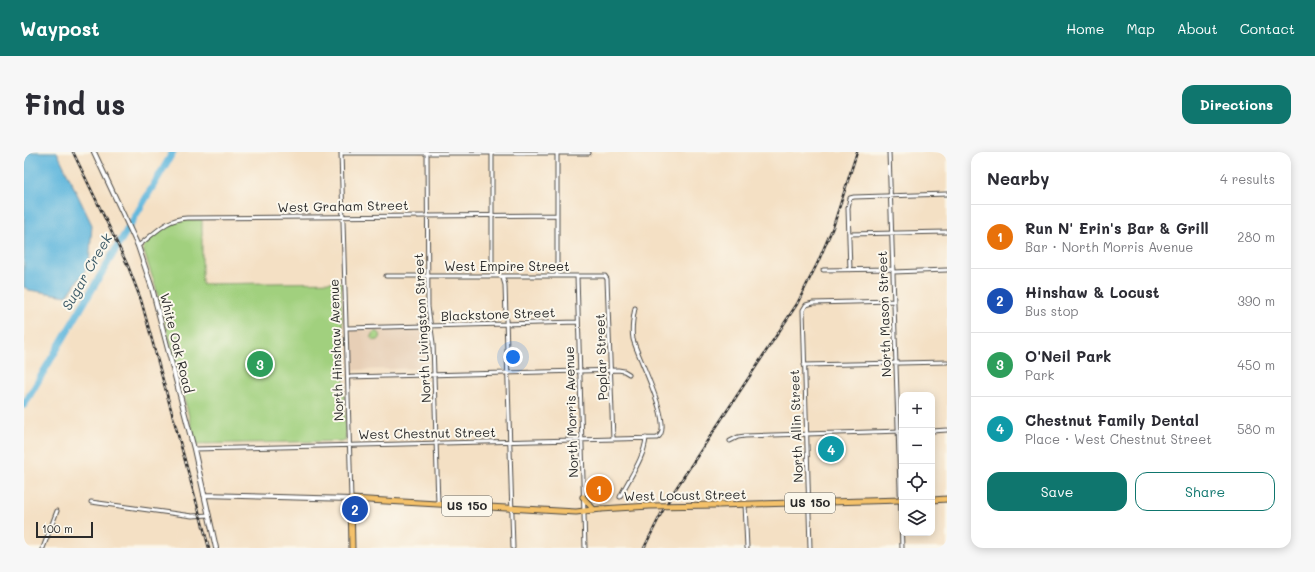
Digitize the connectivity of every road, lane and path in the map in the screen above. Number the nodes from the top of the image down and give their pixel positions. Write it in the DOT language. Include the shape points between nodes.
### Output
graph roads {
  1 [pos="94,152"];
  2 [pos="341,152"];
  3 [pos="427,152"];
  4 [pos="492,152"];
  5 [pos="557,152"];
  6 [pos="890,152"];
  7 [pos="589,153"];
  8 [pos="947,194"];
  9 [pos="890,196"];
  10 [pos="428,215"];
  11 [pos="492,215"];
  12 [pos="557,215"];
  13 [pos="343,216"];
  14 [pos="891,232"];
  15 [pos="947,232"];
  16 [pos="849,234"];
  17 [pos="138,246"];
  18 [pos="823,270"];
  19 [pos="850,270"];
  20 [pos="947,270"];
  21 [pos="893,271"];
  22 [pos="386,276"];
  23 [pos="428,276"];
  24 [pos="499,276"];
  25 [pos="557,276"];
  26 [pos="577,276"];
  27 [pos="604,276"];
  28 [pos="894,301"];
  29 [pos="635,308"];
  30 [pos="578,322"];
  31 [pos="506,324"];
  32 [pos="431,326"];
  33 [pos="346,328"];
  34 [pos="947,362"];
  35 [pos="896,363"];
  36 [pos="804,365"];
  37 [pos="611,370"];
  38 [pos="580,371"];
  39 [pos="508,372"];
  40 [pos="434,374"];
  41 [pos="629,374"];
  42 [pos="348,376"];
  43 [pos="947,430"];
  44 [pos="935,431"];
  45 [pos="898,432"];
  46 [pos="806,434"];
  47 [pos="646,438"];
  48 [pos="613,439"];
  49 [pos="582,440"];
  50 [pos="510,441"];
  51 [pos="730,441"];
  52 [pos="436,443"];
  53 [pos="349,445"];
  54 [pos="194,449"];
  55 [pos="899,464"];
  56 [pos="204,494"];
  57 [pos="583,497"];
  58 [pos="620,497"];
  59 [pos="351,499"];
  60 [pos="947,499"];
  61 [pos="899,500"];
  62 [pos="935,500"];
  63 [pos="91,502"];
  64 [pos="809,503"];
  65 [pos="438,504"];
  66 [pos="745,504"];
  67 [pos="512,509"];
  68 [pos="594,510"];
  69 [pos="57,511"];
  70 [pos="584,512"];
  71 [pos="209,516"];
  72 [pos="902,536"];
  73 [pos="43,548"];
  74 [pos="216,548"];
  75 [pos="352,548"];
  76 [pos="513,548"];
  77 [pos="585,548"];
  78 [pos="747,548"];
  79 [pos="810,548"];
  80 [pos="902,548"];
  1 -- 17 [label="street, White Oak Road"];
  2 -- 3 [label="street"];
  2 -- 13 [label="street, North Hinshaw Avenue"];
  3 -- 4 [label="street"];
  3 -- 10 [label="street, North Livingston Street"];
  4 -- 5 [label="street"];
  4 -- 11 [label="street"];
  5 -- 7 [label="street"];
  5 -- 12 [label="street"];
  6 -- 9 [label="street, North Mason Street"];
  8 -- 9 [label="street"];
  9 -- 14 [label="street, North Mason Street"];
  9 -- 16 [label="street" via="850,198"];
  10 -- 11 [label="street, West Graham Street"];
  10 -- 13 [label="street, West Graham Street"];
  10 -- 23 [label="street, North Livingston Street"];
  11 -- 12 [label="street, West Graham Street"];
  11 -- 24 [label="street" via="492,270"];
  12 -- 25 [label="street"];
  13 -- 17 [label="street, West Graham Street" via="178,218 160,227"];
  13 -- 33 [label="street, North Hinshaw Avenue"];
  14 -- 15 [label="street"];
  14 -- 16 [label="street"];
  14 -- 21 [label="street, North Mason Street"];
  16 -- 19 [label="street"];
  17 -- 54 [label="street, White Oak Road" via="159,309"];
  18 -- 19 [label="street"];
  19 -- 21 [label="street"];
  20 -- 21 [label="street"];
  21 -- 28 [label="street, North Mason Street"];
  22 -- 23 [label="street, West Empire Street"];
  23 -- 24 [label="street, West Empire Street"];
  23 -- 32 [label="street, North Livingston Street"];
  24 -- 25 [label="street, West Empire Street"];
  24 -- 31 [label="street" via="505,281"];
  25 -- 26 [label="street, West Empire Street"];
  26 -- 27 [label="street, West Empire Street"];
  26 -- 30 [label="street, North Morris Avenue"];
  27 -- 37 [label="street, Poplar Street" via="607,279"];
  28 -- 35 [label="street, North Mason Street"];
  28 -- 36 [label="street, North Allin Street" via="806,305 802,315"];
  29 -- 47 [label="street, West Chestnut Street" via="633,338 661,415 663,429 660,436"];
  30 -- 31 [label="street, Blackstone Street"];
  30 -- 38 [label="street, North Morris Avenue"];
  31 -- 32 [label="street, Blackstone Street"];
  31 -- 39 [label="street"];
  32 -- 33 [label="street, Blackstone Street"];
  32 -- 40 [label="street, North Livingston Street"];
  33 -- 42 [label="street, North Hinshaw Avenue"];
  34 -- 35 [label="street"];
  35 -- 36 [label="street"];
  35 -- 45 [label="street, North Mason Street"];
  36 -- 46 [label="street, North Allin Street"];
  37 -- 38 [label="street"];
  37 -- 41 [label="street" via="622,370"];
  37 -- 48 [label="street, Poplar Street"];
  38 -- 39 [label="street"];
  38 -- 49 [label="street, North Morris Avenue"];
  39 -- 40 [label="street"];
  39 -- 50 [label="street"];
  40 -- 42 [label="street"];
  40 -- 52 [label="street, North Livingston Street"];
  42 -- 53 [label="street, North Hinshaw Avenue"];
  43 -- 44 [label="street"];
  45 -- 46 [label="street"];
  45 -- 55 [label="street, North Mason Street"];
  46 -- 51 [label="street" via="745,436"];
  46 -- 64 [label="street, North Allin Street"];
  47 -- 48 [label="street, West Chestnut Street"];
  47 -- 58 [label="street" via="645,446"];
  48 -- 49 [label="street, West Chestnut Street"];
  49 -- 50 [label="street, West Chestnut Street"];
  49 -- 57 [label="street, North Morris Avenue"];
  50 -- 52 [label="street, West Chestnut Street"];
  50 -- 67 [label="street"];
  52 -- 53 [label="street, West Chestnut Street"];
  52 -- 65 [label="street, North Livingston Street"];
  53 -- 54 [label="street, West Chestnut Street"];
  53 -- 59 [label="street, North Hinshaw Avenue"];
  54 -- 56 [label="street, White Oak Road"];
  56 -- 59 [label="street, West Locust Street"];
  56 -- 71 [label="street, White Oak Road"];
  57 -- 68 [label="main road"];
  57 -- 70 [label="street, North Morris Avenue"];
  59 -- 65 [label="main road, West Locust Street / US 150"];
  59 -- 75 [label="main road, North Hinshaw Avenue"];
  60 -- 62 [label="main road"];
  61 -- 64 [label="main road, West Locust Street / US 150"];
  63 -- 71 [label="street" via="192,516"];
  64 -- 66 [label="main road, West Locust Street / US 150"];
  64 -- 79 [label="street, North Allin Street"];
  65 -- 67 [label="main road, West Locust Street / US 150"];
  66 -- 68 [label="main road, West Locust Street / US 150, bridge"];
  66 -- 78 [label="street"];
  67 -- 70 [label="main road, West Locust Street / US 150"];
  67 -- 76 [label="street"];
  68 -- 70 [label="main road, West Locust Street / US 150"];
  69 -- 73 [label="street"];
  70 -- 77 [label="street, North Morris Avenue"];
  71 -- 74 [label="street, White Oak Road"];
  72 -- 80 [label="street, North Mason Street"];
}
